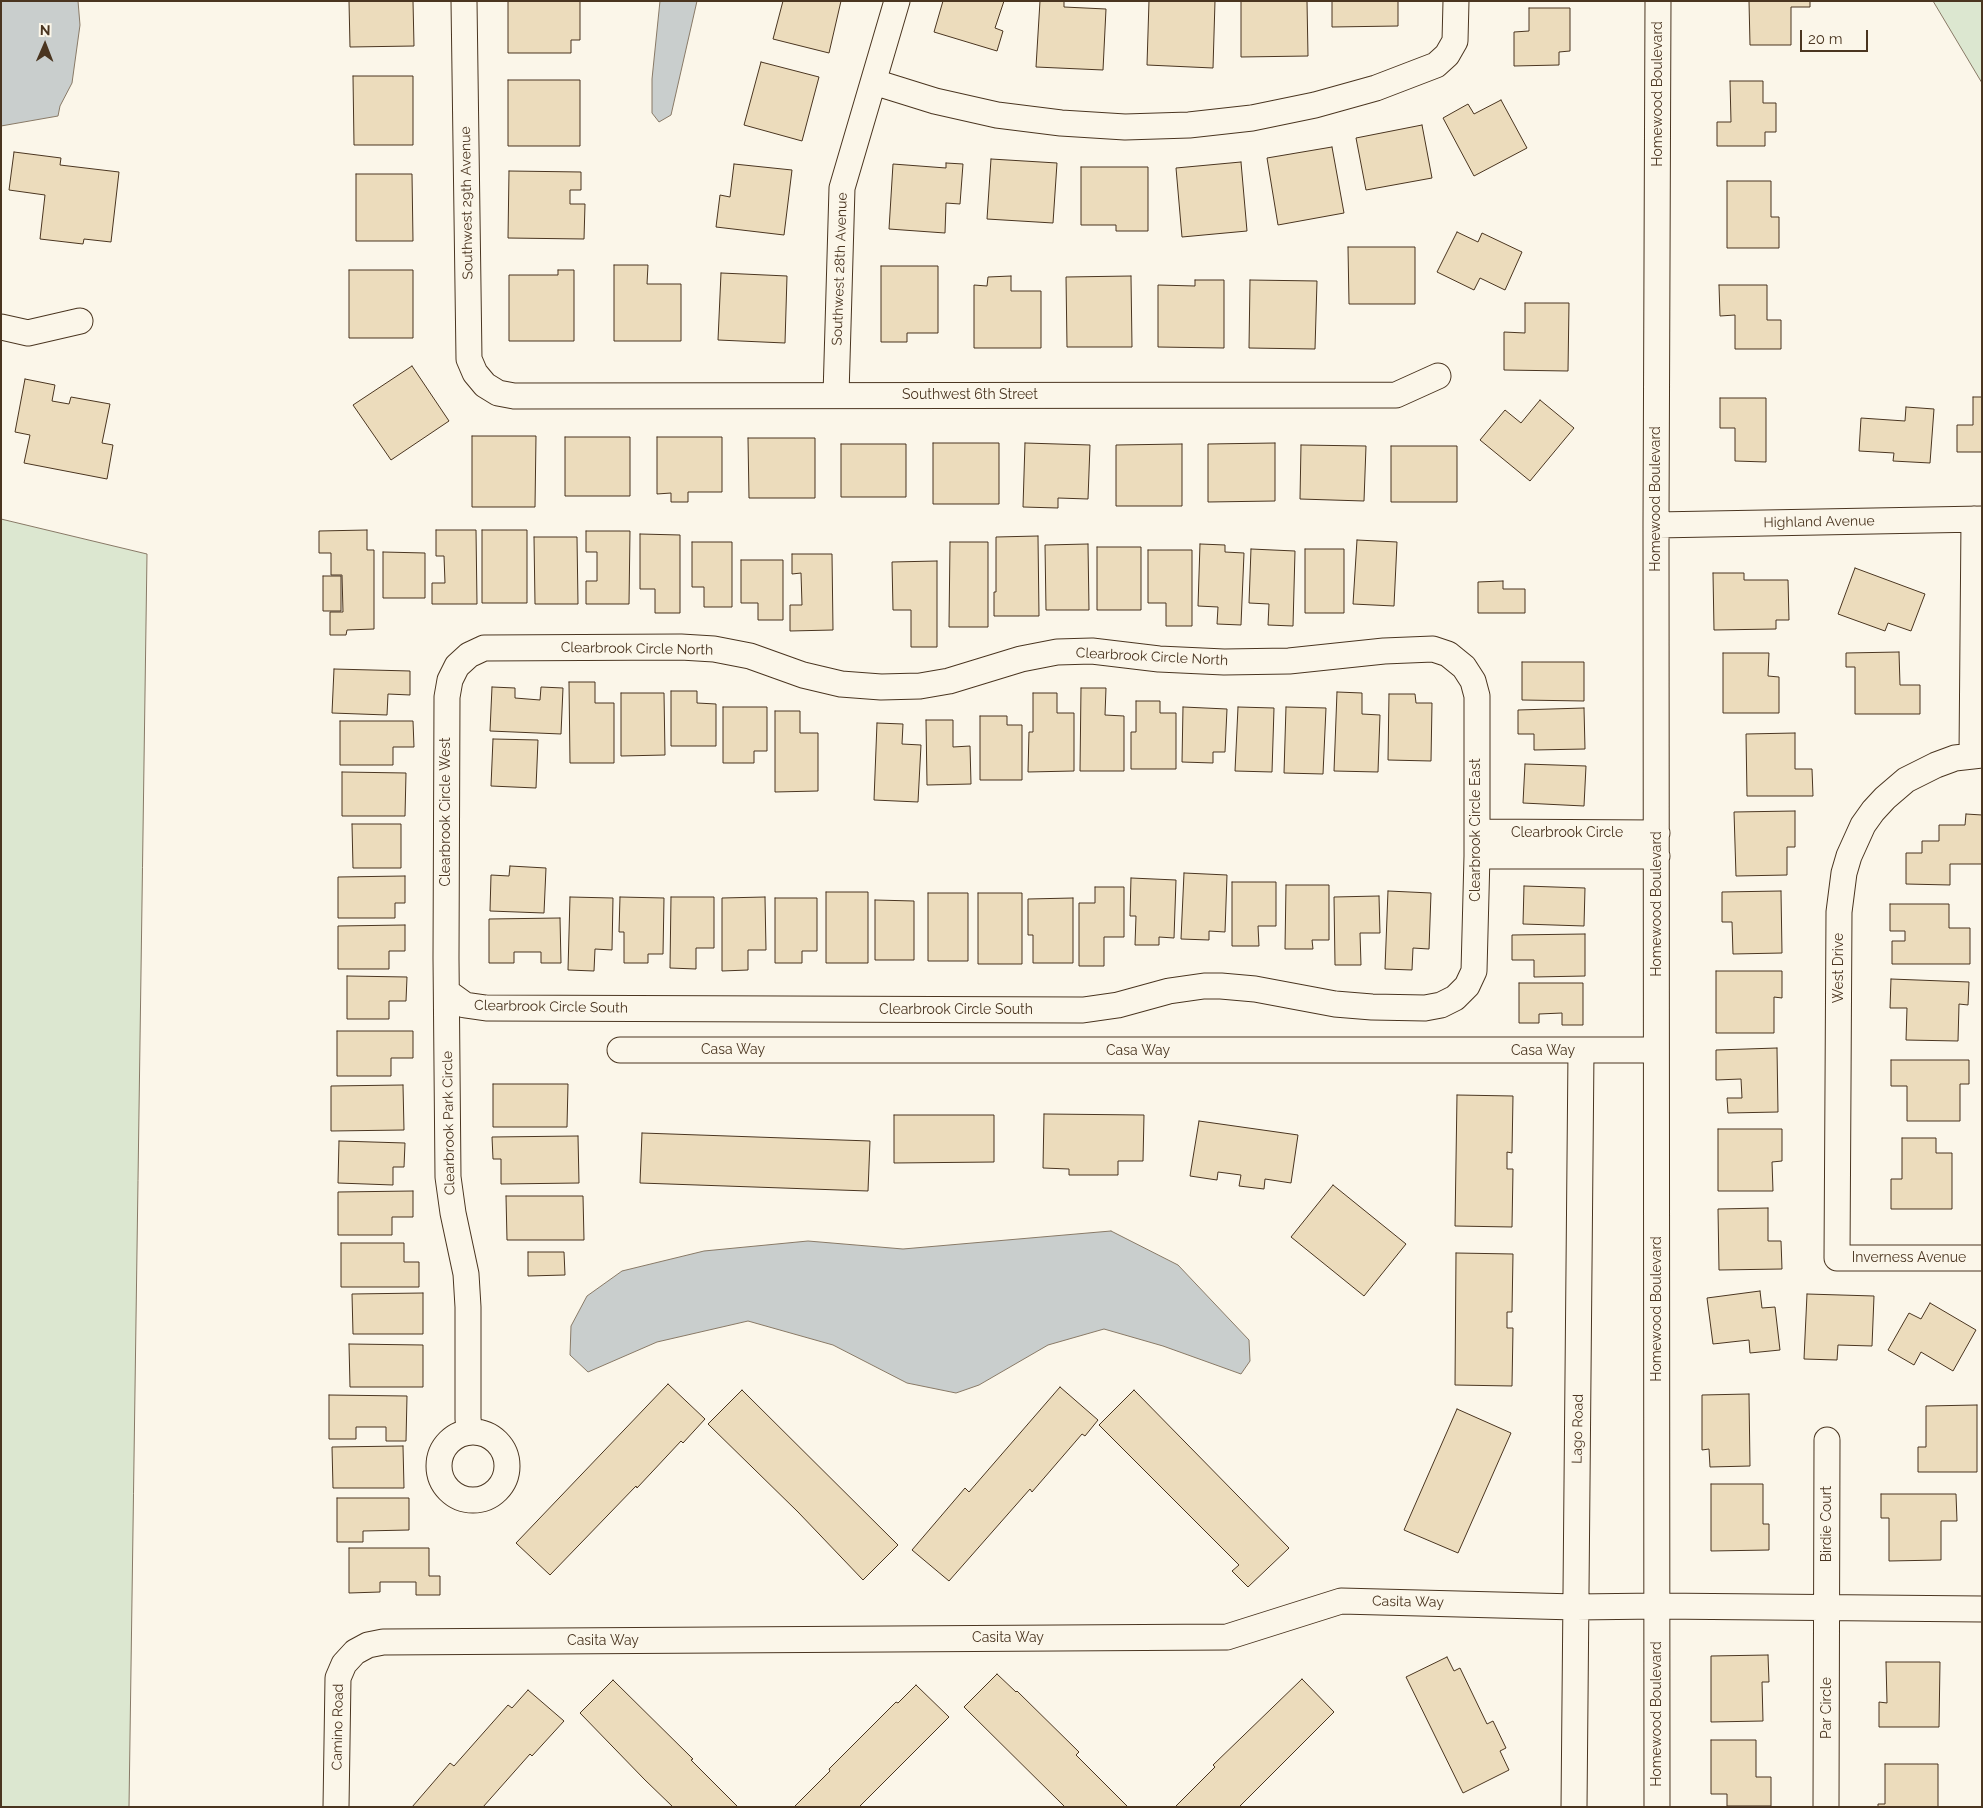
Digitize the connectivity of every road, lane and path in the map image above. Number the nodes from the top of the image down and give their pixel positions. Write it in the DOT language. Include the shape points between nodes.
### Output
graph roads {
  1 [pos="464,1"];
  2 [pos="897,1"];
  3 [pos="1456,1"];
  4 [pos="1658,1"];
  5 [pos="874,82"];
  6 [pos="80,321"];
  7 [pos="1,327"];
  8 [pos="1438,376"];
  9 [pos="498,393"];
  10 [pos="836,395"];
  11 [pos="1978,519"];
  12 [pos="1656,525"];
  13 [pos="484,648"];
  14 [pos="1464,667"];
  15 [pos="1977,755"];
  16 [pos="1477,844"];
  17 [pos="1657,845"];
  18 [pos="447,992"];
  19 [pos="1461,992"];
  20 [pos="620,1050"];
  21 [pos="1656,1050"];
  22 [pos="1581,1051"];
  23 [pos="1837,1258"];
  24 [pos="1982,1258"];
  25 [pos="470,1432"];
  26 [pos="1827,1440"];
  27 [pos="1658,1606"];
  28 [pos="1576,1607"];
  29 [pos="1827,1608"];
  30 [pos="1982,1609"];
  31 [pos="355,1652"];
  32 [pos="336,1807"];
  33 [pos="1574,1807"];
  34 [pos="1657,1807"];
  35 [pos="1826,1807"];
  1 -- 9 [label="street, Southwest 29th Avenue" via="469,359 485,385"];
  2 -- 5 [label="street, Southwest 28th Avenue"];
  3 -- 5 [label="street" via="1455,41 1436,65 1376,88 1252,118 1189,125 1052,122 953,105"];
  4 -- 12 [label="street, Homewood Boulevard"];
  5 -- 10 [label="street, Southwest 28th Avenue" via="842,188"];
  6 -- 7 [label="street" via="28,333"];
  8 -- 10 [label="street, Southwest 6th Street" via="1396,395"];
  9 -- 10 [label="street, Southwest 6th Street" via="514,396"];
  11 -- 12 [label="street, Highland Avenue"];
  11 -- 15 [label="street"];
  12 -- 17 [label="street, Homewood Boulevard"];
  13 -- 14 [label="street, Clearbrook Circle North" via="714,649 750,656 842,684 880,687 949,681 1021,659 1057,652 1092,651 1224,662 1289,661 1432,649 1448,654"];
  13 -- 18 [label="street, Clearbrook Circle West" via="457,666 447,697"];
  14 -- 16 [label="street, Clearbrook Circle East" via="1473,680 1476,696"];
  15 -- 23 [label="street, West Drive" via="1936,765 1894,789 1863,825 1846,864 1839,912"];
  16 -- 17 [label="street, Clearbrook Circle"];
  16 -- 19 [label="street, Clearbrook Circle East" via="1474,971"];
  17 -- 21 [label="street, Homewood Boulevard"];
  18 -- 19 [label="street, Clearbrook Circle South" via="465,1005 486,1008 1083,1010 1204,986 1255,989 1335,1004 1372,1007 1425,1008 1441,1005"];
  18 -- 25 [label="street, Clearbrook Park Circle" via="448,1178 466,1274"];
  20 -- 22 [label="street, Casa Way"];
  21 -- 22 [label="street, Casa Way"];
  21 -- 27 [label="street, Homewood Boulevard"];
  22 -- 28 [label="street, Lago Road"];
  23 -- 24 [label="street, Inverness Avenue"];
  26 -- 29 [label="street, Birdie Court"];
  27 -- 28 [label="street, Casita Way"];
  27 -- 29 [label="street"];
  27 -- 34 [label="street, Homewood Boulevard"];
  28 -- 31 [label="street, Casita Way" via="1341,1601 1227,1637 383,1642"];
  28 -- 33 [label="street, Lago Road"];
  29 -- 30 [label="street"];
  29 -- 35 [label="street, Par Circle"];
  31 -- 32 [label="street, Camino Road" via="344,1664 338,1678"];
}
